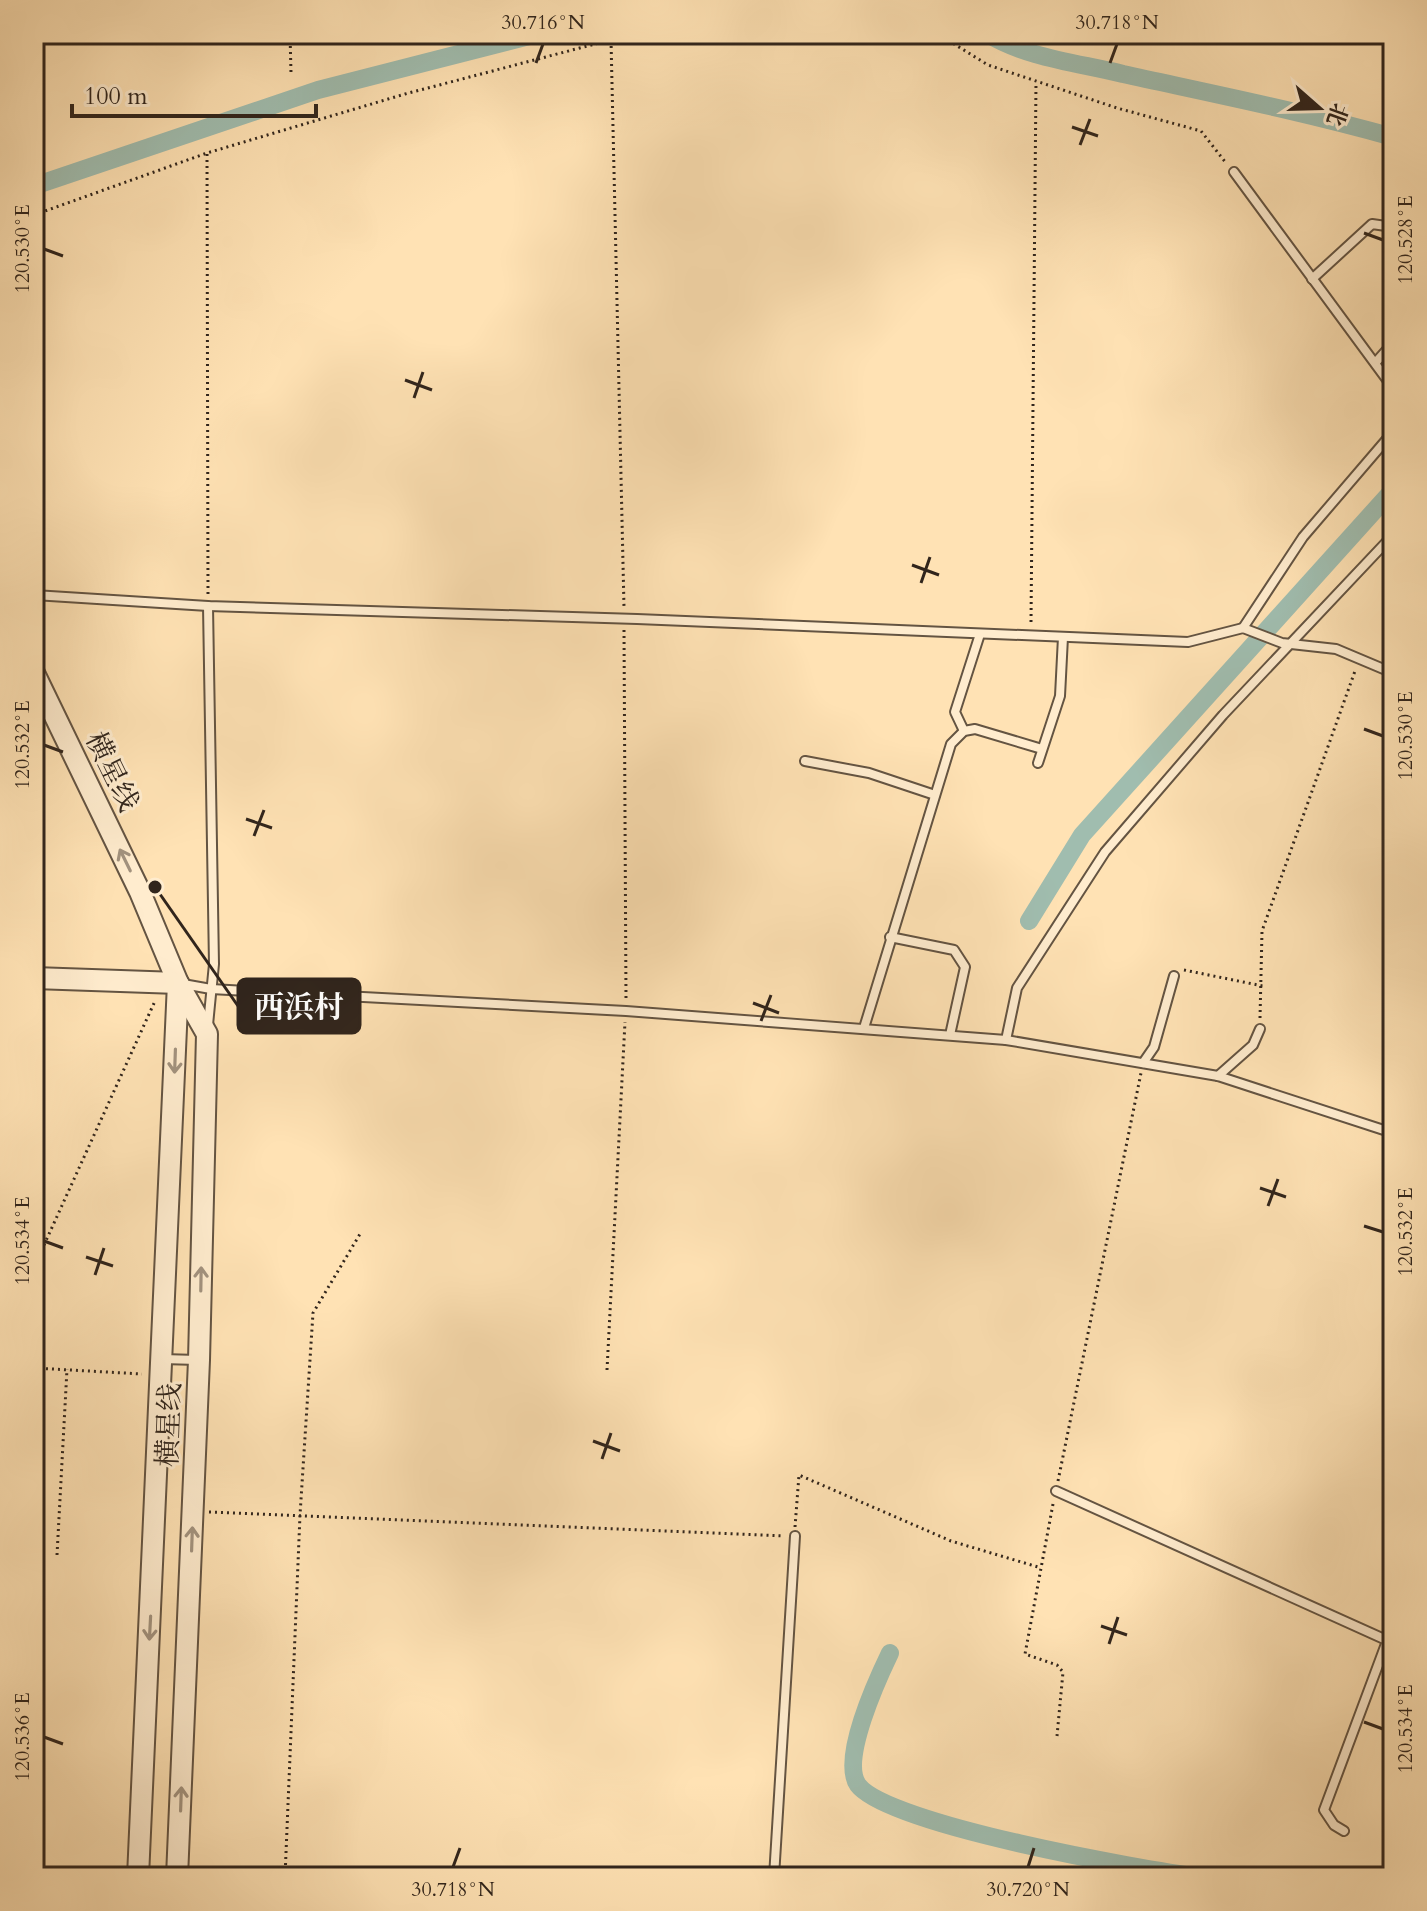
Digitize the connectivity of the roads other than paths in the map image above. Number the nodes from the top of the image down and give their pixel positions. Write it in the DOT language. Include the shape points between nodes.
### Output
graph roads {
  1 [pos="1234,172"];
  2 [pos="1393,227"];
  3 [pos="1312,279"];
  4 [pos="1393,343"];
  5 [pos="1376,362"];
  6 [pos="1393,388"];
  7 [pos="1393,432"];
  8 [pos="1393,535"];
  9 [pos="34,595"];
  10 [pos="208,606"];
  11 [pos="1243,628"];
  12 [pos="980,634"];
  13 [pos="1063,637"];
  14 [pos="1286,644"];
  15 [pos="34,673"];
  16 [pos="1393,673"];
  17 [pos="964,731"];
  18 [pos="1042,749"];
  19 [pos="805,761"];
  20 [pos="1038,763"];
  21 [pos="935,795"];
  22 [pos="890,937"];
  23 [pos="1174,976"];
  24 [pos="34,978"];
  25 [pos="171,983"];
  26 [pos="211,989"];
  27 [pos="864,1028"];
  28 [pos="1260,1029"];
  29 [pos="207,1034"];
  30 [pos="950,1035"];
  31 [pos="1006,1040"];
  32 [pos="1143,1063"];
  33 [pos="1218,1076"];
  34 [pos="1393,1133"];
  35 [pos="199,1360"];
  36 [pos="162,1367"];
  37 [pos="1056,1491"];
  38 [pos="795,1536"];
  39 [pos="1393,1625"];
  40 [pos="1390,1642"];
  41 [pos="1344,1831"];
  42 [pos="138,1877"];
  43 [pos="177,1877"];
  44 [pos="774,1877"];
  1 -- 3 [label="lane"];
  2 -- 3 [label="lane" via="1372,224"];
  3 -- 5 [label="lane"];
  4 -- 5 [label="lane"];
  5 -- 6 [label="lane"];
  7 -- 11 [label="lane" via="1303,537"];
  8 -- 14 [label="lane"];
  9 -- 10 [label="lane"];
  10 -- 12 [label="lane"];
  10 -- 26 [label="lane"];
  11 -- 13 [label="lane" via="1188,642"];
  11 -- 14 [label="lane"];
  12 -- 13 [label="lane"];
  12 -- 17 [label="lane" via="955,712"];
  13 -- 18 [label="lane" via="1060,696"];
  14 -- 16 [label="lane" via="1336,649"];
  14 -- 31 [label="lane" via="1105,852 1017,988"];
  25 -- 15 [label="street, 横星线, one-way" via="140,892"];
  17 -- 18 [label="lane" via="975,729"];
  17 -- 21 [label="lane" via="951,744"];
  18 -- 20 [label="lane"];
  19 -- 21 [label="lane" via="869,773"];
  21 -- 22 [label="lane"];
  22 -- 27 [label="lane"];
  22 -- 30 [label="lane" via="954,950 965,967"];
  23 -- 32 [label="lane" via="1154,1047"];
  24 -- 25 [label="street"];
  25 -- 26 [label="lane"];
  25 -- 29 [label="street, 横星线"];
  25 -- 36 [label="street, 横星线, one-way"];
  26 -- 27 [label="lane"];
  26 -- 29 [label="lane"];
  27 -- 30 [label="lane"];
  28 -- 33 [label="lane" via="1253,1045"];
  35 -- 29 [label="street, 横星线, one-way"];
  30 -- 31 [label="lane"];
  31 -- 32 [label="lane"];
  32 -- 33 [label="lane"];
  33 -- 34 [label="lane"];
  35 -- 36 [label="lane"];
  43 -- 35 [label="street, 横星线, one-way"];
  36 -- 42 [label="street, 横星线, one-way"];
  37 -- 40 [label="lane"];
  38 -- 44 [label="lane"];
  39 -- 40 [label="lane"];
  40 -- 41 [label="lane" via="1324,1810"];
}
